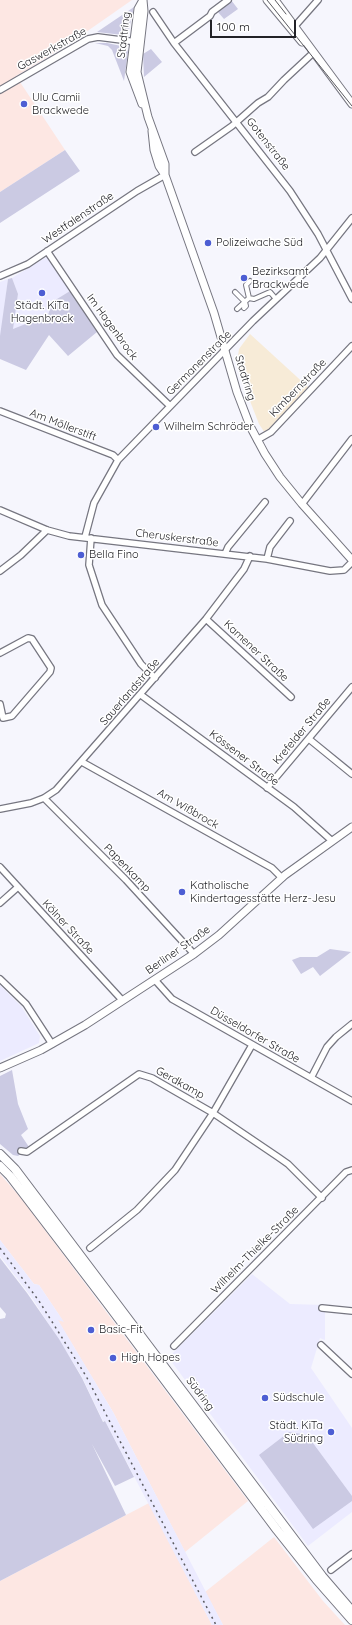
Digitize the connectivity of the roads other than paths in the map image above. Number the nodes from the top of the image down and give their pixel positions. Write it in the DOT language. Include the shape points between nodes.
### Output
graph roads {
  1 [pos="143,0"];
  2 [pos="228,0"];
  3 [pos="267,0"];
  4 [pos="275,0"];
  5 [pos="318,0"];
  6 [pos="153,12"];
  7 [pos="295,26"];
  8 [pos="137,42"];
  9 [pos="174,43"];
  10 [pos="313,53"];
  11 [pos="0,90"];
  12 [pos="352,104"];
  13 [pos="237,122"];
  14 [pos="195,152"];
  15 [pos="165,175"];
  16 [pos="352,218"];
  17 [pos="326,250"];
  18 [pos="47,251"];
  19 [pos="0,276"];
  20 [pos="250,281"];
  21 [pos="235,292"];
  22 [pos="248,298"];
  23 [pos="276,299"];
  24 [pos="352,299"];
  25 [pos="245,302"];
  26 [pos="244,308"];
  27 [pos="237,309"];
  28 [pos="352,346"];
  29 [pos="225,351"];
  30 [pos="170,406"];
  31 [pos="0,411"];
  32 [pos="352,439"];
  33 [pos="257,440"];
  34 [pos="118,460"];
  35 [pos="265,502"];
  36 [pos="302,504"];
  37 [pos="0,510"];
  38 [pos="290,521"];
  39 [pos="47,530"];
  40 [pos="85,537"];
  41 [pos="92,538"];
  42 [pos="225,554"];
  43 [pos="250,556"];
  44 [pos="266,559"];
  45 [pos="352,561"];
  46 [pos="0,570"];
  47 [pos="206,619"];
  48 [pos="0,653"];
  49 [pos="155,678"];
  50 [pos="352,687"];
  51 [pos="141,695"];
  52 [pos="291,697"];
  53 [pos="0,704"];
  54 [pos="308,739"];
  55 [pos="82,762"];
  56 [pos="352,774"];
  57 [pos="268,788"];
  58 [pos="44,798"];
  59 [pos="0,808"];
  60 [pos="352,827"];
  61 [pos="331,840"];
  62 [pos="0,867"];
  63 [pos="282,878"];
  64 [pos="18,887"];
  65 [pos="0,903"];
  66 [pos="194,954"];
  67 [pos="0,979"];
  68 [pos="155,980"];
  69 [pos="122,1000"];
  70 [pos="352,1024"];
  71 [pos="52,1044"];
  72 [pos="252,1045"];
  73 [pos="0,1068"];
  74 [pos="311,1078"];
  75 [pos="352,1101"];
  76 [pos="213,1113"];
  77 [pos="21,1151"];
  78 [pos="0,1154"];
  79 [pos="0,1166"];
  80 [pos="352,1170"];
  81 [pos="322,1198"];
  82 [pos="90,1248"];
  83 [pos="322,1308"];
  84 [pos="352,1311"];
  85 [pos="321,1345"];
  86 [pos="174,1346"];
  87 [pos="352,1374"];
  88 [pos="352,1554"];
  89 [pos="331,1570"];
  90 [pos="352,1611"];
  91 [pos="352,1620"];
  1 -- 8 [label="street, Stadtring" via="138,9"];
  2 -- 9 [label="street"];
  3 -- 10 [label="street"];
  4 -- 7 [label="street"];
  5 -- 7 [label="street"];
  6 -- 9 [label="street, Gotenstraße"];
  7 -- 10 [label="street"];
  8 -- 11 [label="street, Gaswerkstraße" via="98,37 88,39"];
  8 -- 15 [label="street, Stadtring" via="137,72 152,131 154,150"];
  9 -- 13 [label="street, Gotenstraße"];
  10 -- 12 [label="street"];
  10 -- 13 [label="street" via="272,93"];
  13 -- 14 [label="street"];
  13 -- 17 [label="street, Gotenstraße" via="290,191"];
  15 -- 18 [label="street, Westfalenstraße"];
  15 -- 29 [label="street, Stadtring"];
  16 -- 17 [label="street, Germanenstraße"];
  17 -- 23 [label="street, Germanenstraße"];
  17 -- 24 [label="street, Gotenstraße"];
  18 -- 19 [label="street, Westfalenstraße" via="28,264"];
  18 -- 30 [label="street, Im Hagenbrock" via="117,355"];
  20 -- 22 [label="street" via="246,285"];
  21 -- 25 [label="street"];
  22 -- 23 [label="street" via="254,299 270,292"];
  22 -- 25 [label="street"];
  23 -- 29 [label="street, Germanenstraße"];
  25 -- 26 [label="street"];
  25 -- 27 [label="street"];
  28 -- 33 [label="street, Kimbernstraße" via="271,432"];
  29 -- 30 [label="street, Germanenstraße"];
  29 -- 33 [label="street, Stadtring" via="242,407"];
  30 -- 34 [label="street, Germanenstraße"];
  31 -- 34 [label="street, Am Möllerstift" via="113,455"];
  32 -- 36 [label="street"];
  33 -- 36 [label="street, Stadtring" via="271,464"];
  34 -- 40 [label="street, Germanenstraße" via="96,500"];
  35 -- 42 [label="street"];
  36 -- 45 [label="street, Stadtring"];
  37 -- 39 [label="street, Cheruskerstraße"];
  38 -- 44 [label="street" via="270,547"];
  39 -- 40 [label="street, Cheruskerstraße"];
  39 -- 46 [label="street" via="21,555"];
  40 -- 41 [label="street, Cheruskerstraße"];
  41 -- 42 [label="street, Cheruskerstraße"];
  41 -- 49 [label="street" via="89,565 102,605 141,664"];
  42 -- 43 [label="street, Cheruskerstraße"];
  43 -- 44 [label="street, Cheruskerstraße"];
  43 -- 47 [label="street, Sauerlandstraße" via="244,569"];
  44 -- 45 [label="street, Cheruskerstraße" via="335,571 344,570"];
  47 -- 49 [label="street, Sauerlandstraße"];
  47 -- 52 [label="street, Kamener Straße"];
  48 -- 53 [label="street" via="28,638 32,639 51,668 12,716 3,718"];
  49 -- 51 [label="street, Sauerlandstraße"];
  50 -- 54 [label="street, Krefelder Straße"];
  51 -- 55 [label="street, Sauerlandstraße"];
  51 -- 57 [label="street, Kössener Straße"];
  54 -- 56 [label="street"];
  54 -- 57 [label="street, Krefelder Straße"];
  55 -- 58 [label="street, Sauerlandstraße" via="56,790"];
  55 -- 63 [label="street, Am Wißbrock" via="272,868"];
  57 -- 61 [label="street, Kössener Straße"];
  58 -- 59 [label="street, Sauerlandstraße"];
  58 -- 66 [label="street, Papenkamp" via="126,880"];
  60 -- 61 [label="street, Berliner Straße"];
  61 -- 63 [label="street, Berliner Straße"];
  62 -- 64 [label="street, Kölner Straße"];
  63 -- 66 [label="street, Berliner Straße"];
  64 -- 65 [label="street"];
  64 -- 69 [label="street, Kölner Straße"];
  66 -- 68 [label="street, Berliner Straße"];
  67 -- 71 [label="street" via="26,1004"];
  68 -- 69 [label="street, Berliner Straße"];
  68 -- 72 [label="street, Düsseldorfer Straße" via="172,999"];
  69 -- 71 [label="street, Berliner Straße"];
  70 -- 74 [label="street" via="327,1047"];
  71 -- 73 [label="street, Berliner Straße"];
  72 -- 74 [label="street, Düsseldorfer Straße"];
  72 -- 76 [label="street"];
  74 -- 75 [label="street, Düsseldorfer Straße"];
  76 -- 77 [label="street, Gerdkamp" via="152,1078 139,1074 27,1152"];
  76 -- 81 [label="street, Gerdkamp" via="288,1164"];
  76 -- 82 [label="street" via="185,1156 155,1193"];
  78 -- 90 [label="main road, Südring" via="15,1169 322,1576"];
  79 -- 91 [label="main road, Südring" via="107,1302 316,1580"];
  80 -- 81 [label="street, Wilhelm-Thielke-Straße" via="346,1172"];
  81 -- 86 [label="street, Wilhelm-Thielke-Straße"];
  83 -- 84 [label="street"];
  85 -- 87 [label="street"];
  88 -- 89 [label="street"];
}
